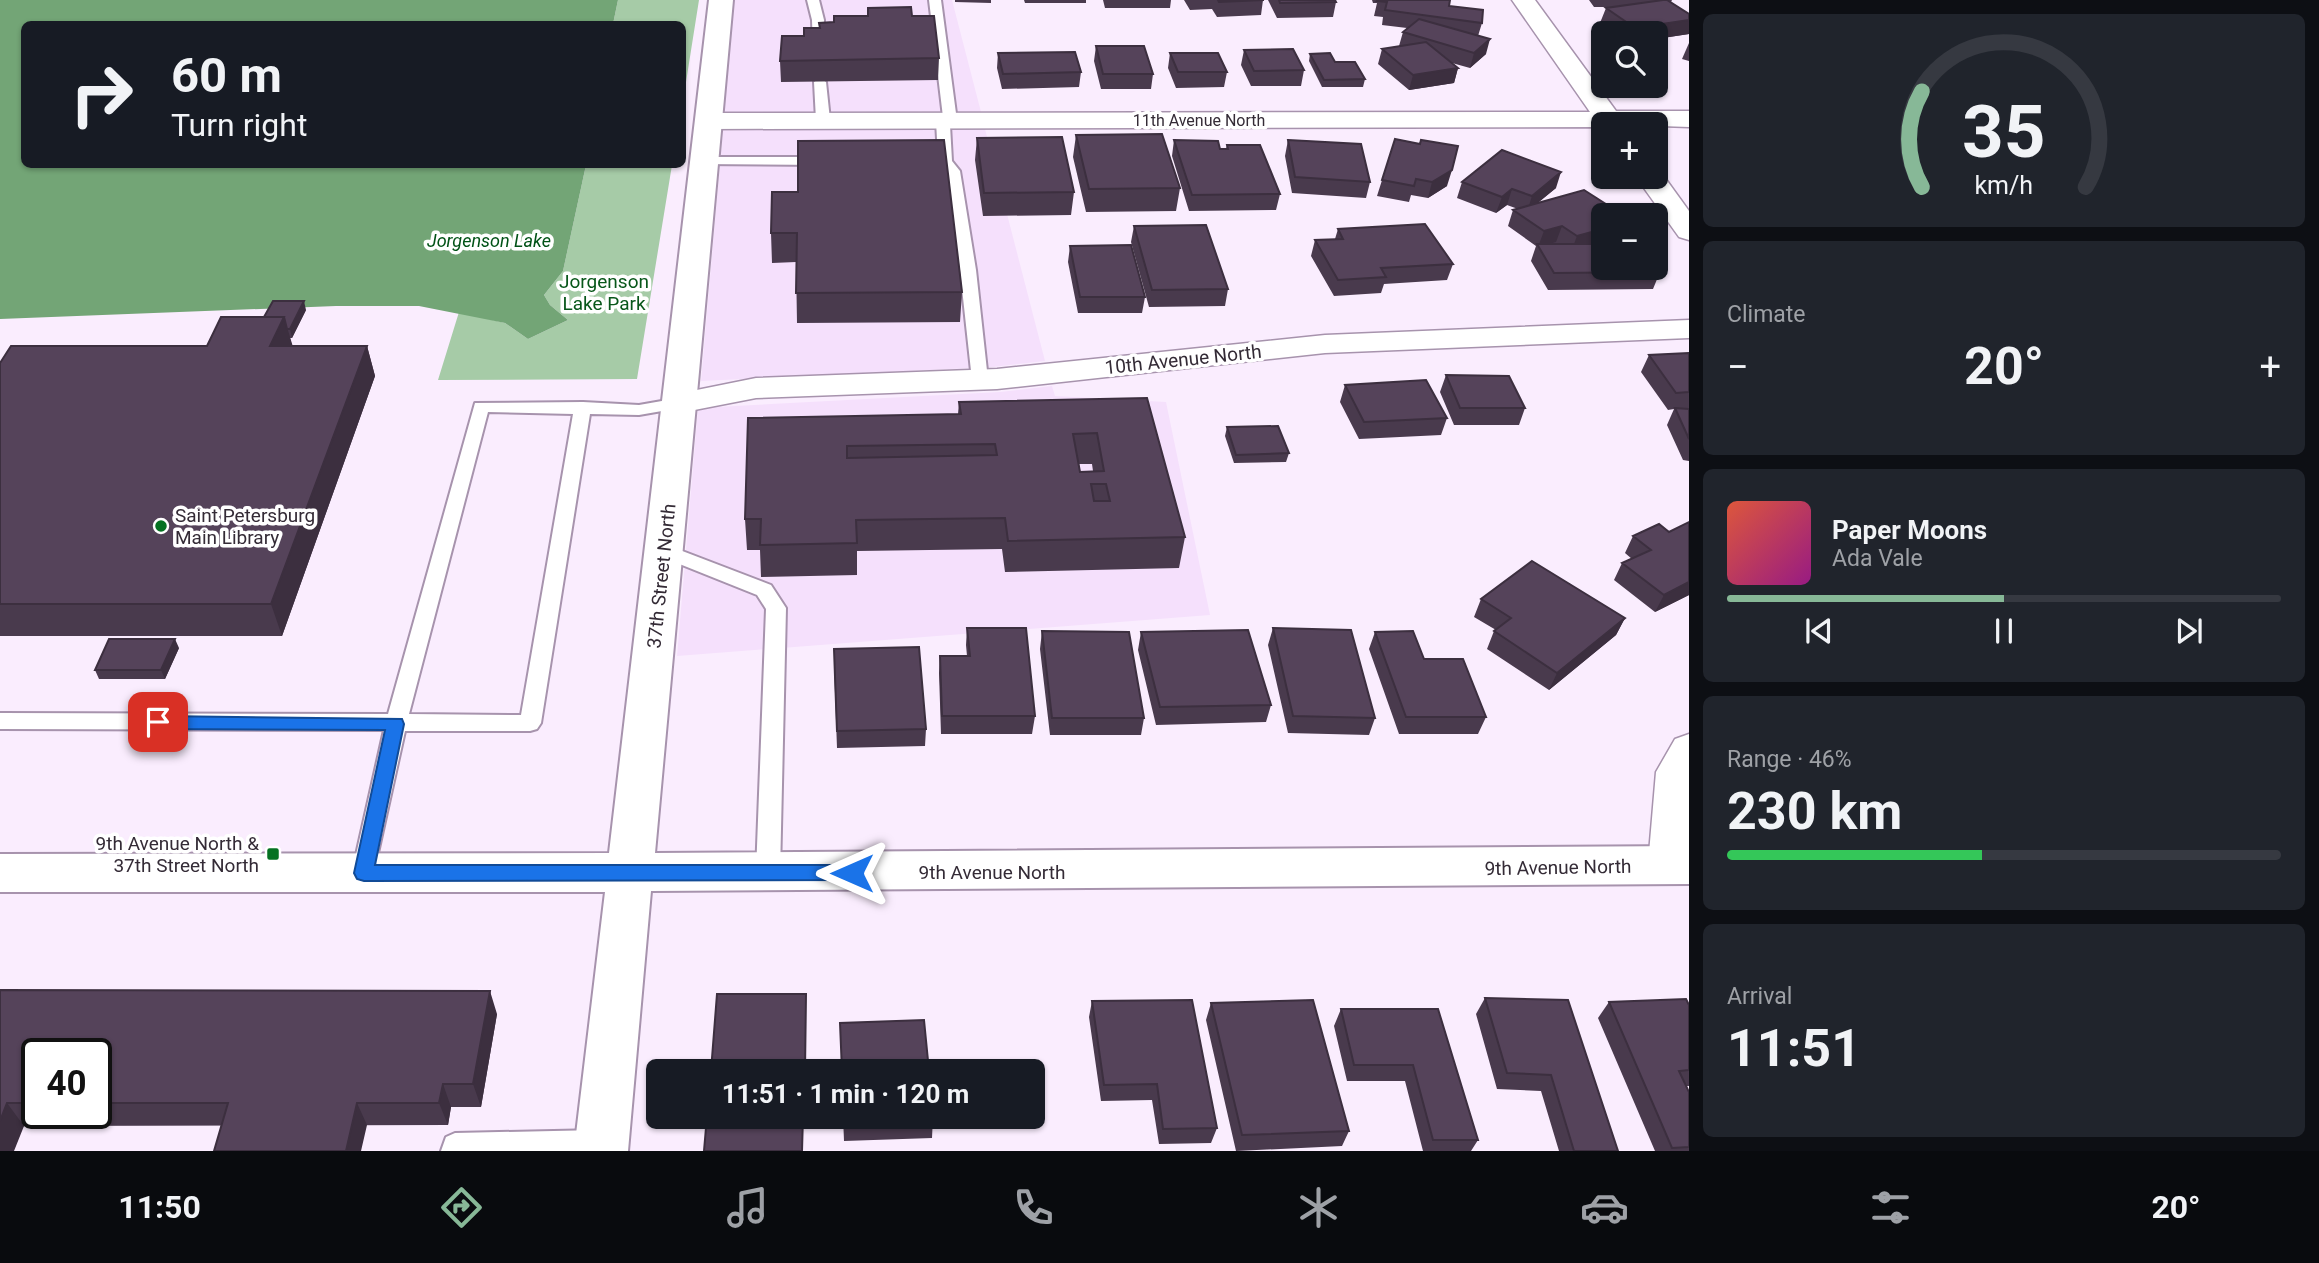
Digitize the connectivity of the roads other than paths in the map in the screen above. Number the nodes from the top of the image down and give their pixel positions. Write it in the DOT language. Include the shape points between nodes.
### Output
graph roads {
  1 [pos="720,0"];
  2 [pos="813,0"];
  3 [pos="935,0"];
  4 [pos="1523,0"];
  5 [pos="818,50"];
  6 [pos="820,82"];
  7 [pos="1603,112"];
  8 [pos="1689,119"];
  9 [pos="823,120"];
  10 [pos="1668,120"];
  11 [pos="708,121"];
  12 [pos="947,121"];
  13 [pos="1591,122"];
  14 [pos="945,160"];
  15 [pos="704,161"];
  16 [pos="835,161"];
  17 [pos="921,161"];
  18 [pos="1659,189"];
  19 [pos="1689,231"];
  20 [pos="1689,329"];
  21 [pos="980,380"];
  22 [pos="679,403"];
  23 [pos="583,407"];
  24 [pos="664,550"];
  25 [pos="0,721"];
  26 [pos="396,724"];
  27 [pos="1689,750"];
  28 [pos="1679,865"];
  29 [pos="0,873"];
  30 [pos="364,873"];
  31 [pos="631,873"];
  32 [pos="768,873"];
  33 [pos="601,1147"];
  34 [pos="454,1151"];
  1 -- 11 [label="street, 37th Street North"];
  2 -- 5 [label="lane"];
  3 -- 12 [label="lane"];
  4 -- 7 [label="street"];
  6 -- 9 [label="lane"];
  8 -- 10 [label="street, 11th Avenue North"];
  9 -- 11 [label="street, 11th Avenue North"];
  9 -- 12 [label="street, 11th Avenue North"];
  11 -- 15 [label="street, 37th Street North"];
  12 -- 13 [label="street, 11th Avenue North"];
  12 -- 14 [label="lane"];
  14 -- 17 [label="lane"];
  14 -- 21 [label="lane" via="953,172"];
  15 -- 16 [label="lane"];
  15 -- 22 [label="street, 37th Street North"];
  18 -- 19 [label="street"];
  20 -- 21 [label="street, 10th Avenue North" via="1325,344"];
  21 -- 22 [label="street, 10th Avenue North" via="756,388"];
  22 -- 23 [label="lane" via="639,410"];
  22 -- 24 [label="street, 37th Street North"];
  23 -- 26 [label="lane" via="481,407"];
  23 -- 26 [label="lane" via="530,723"];
  24 -- 31 [label="street, 37th Street North"];
  24 -- 32 [label="lane" via="764,590 776,608"];
  25 -- 26 [label="lane"];
  26 -- 30 [label="lane"];
  27 -- 28 [label="street" via="1677,772"];
  28 -- 32 [label="street, 9th Avenue North"];
  29 -- 30 [label="street, 9th Avenue North"];
  30 -- 31 [label="street, 9th Avenue North"];
  31 -- 32 [label="street, 9th Avenue North"];
  31 -- 33 [label="street, 37th Street North"];
  33 -- 34 [label="lane" via="455,1146"];
}
